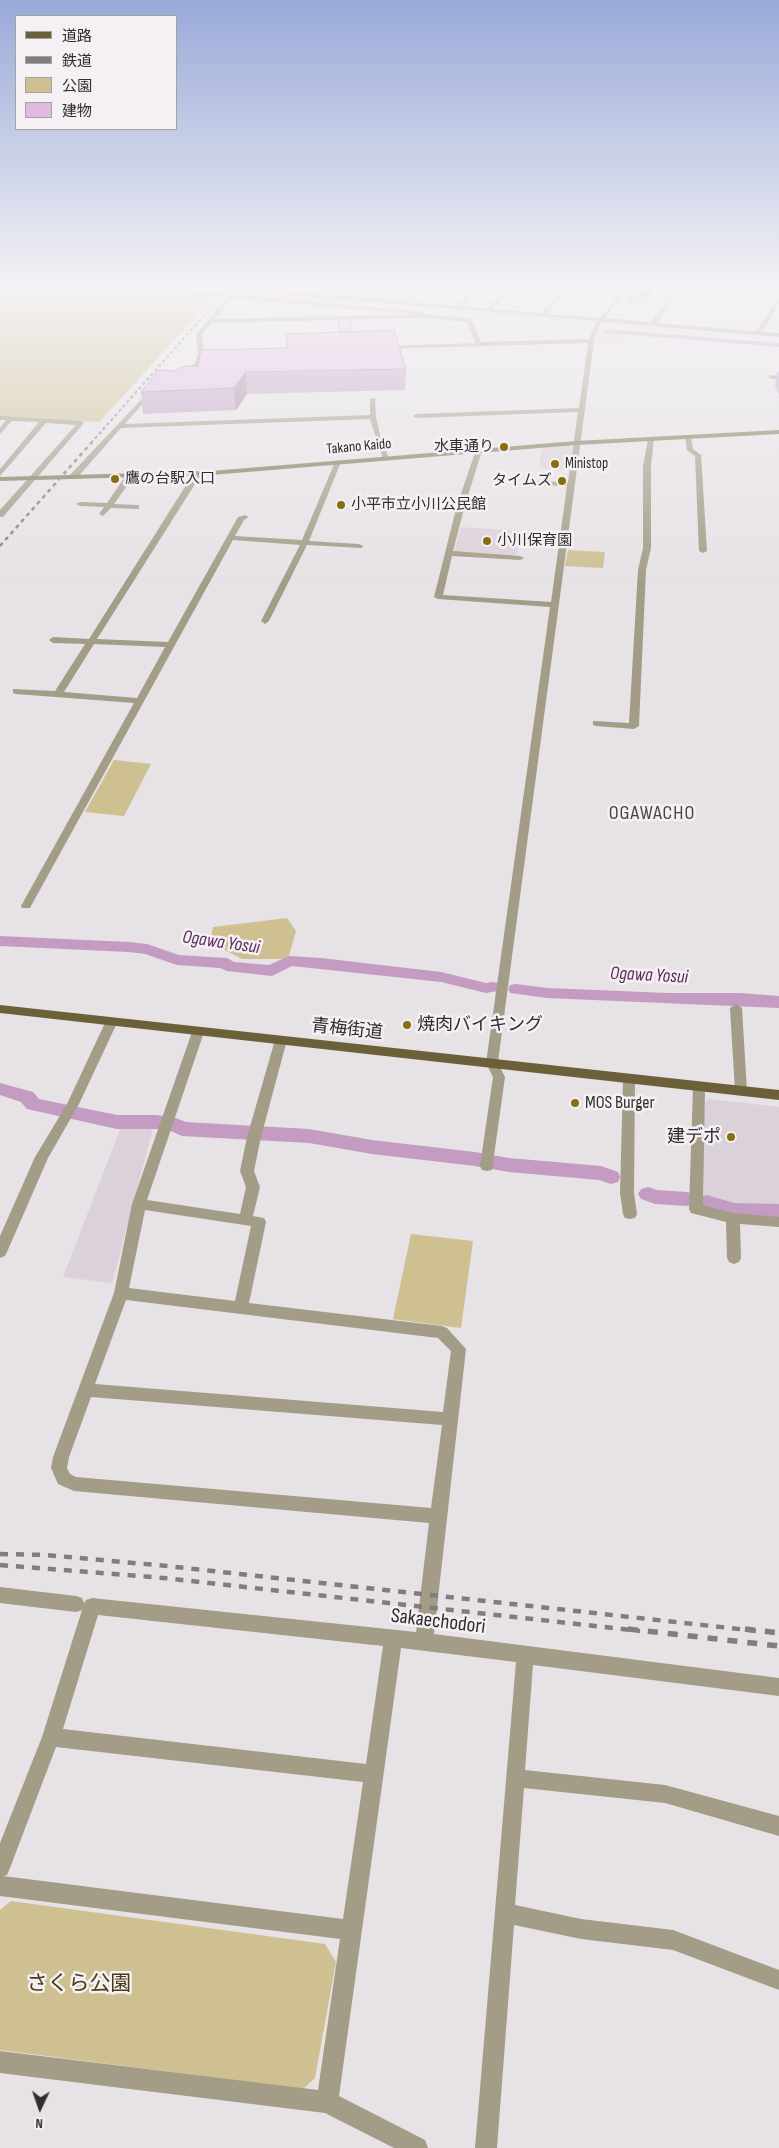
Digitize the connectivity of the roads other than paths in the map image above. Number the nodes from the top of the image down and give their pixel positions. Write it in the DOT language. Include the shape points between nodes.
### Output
graph roads {
  1 [pos="586,384"];
  2 [pos="159,386"];
  3 [pos="374,399"];
  4 [pos="583,410"];
  5 [pos="416,416"];
  6 [pos="0,418"];
  7 [pos="373,418"];
  8 [pos="10,419"];
  9 [pos="44,422"];
  10 [pos="120,426"];
  11 [pos="0,432"];
  12 [pos="779,432"];
  13 [pos="688,437"];
  14 [pos="651,439"];
  15 [pos="482,441"];
  16 [pos="576,443"];
  17 [pos="477,451"];
  18 [pos="386,459"];
  19 [pos="338,462"];
  20 [pos="0,474"];
  21 [pos="198,474"];
  22 [pos="130,476"];
  23 [pos="31,478"];
  24 [pos="73,478"];
  25 [pos="0,479"];
  26 [pos="534,483"];
  27 [pos="570,484"];
  28 [pos="80,504"];
  29 [pos="110,505"];
  30 [pos="136,507"];
  31 [pos="104,514"];
  32 [pos="0,515"];
  33 [pos="245,516"];
  34 [pos="231,538"];
  35 [pos="305,542"];
  36 [pos="360,546"];
  37 [pos="703,551"];
  38 [pos="449,553"];
  39 [pos="520,558"];
  40 [pos="555,605"];
  41 [pos="265,621"];
  42 [pos="53,640"];
  43 [pos="92,642"];
  44 [pos="171,645"];
  45 [pos="16,691"];
  46 [pos="58,694"];
  47 [pos="140,701"];
  48 [pos="596,723"];
  49 [pos="26,906"];
  50 [pos="736,1008"];
  51 [pos="0,1009"];
  52 [pos="111,1022"];
  53 [pos="198,1032"];
  54 [pos="281,1040"];
  55 [pos="492,1063"];
  56 [pos="629,1079"];
  57 [pos="699,1087"];
  58 [pos="741,1091"];
  59 [pos="779,1095"];
  60 [pos="487,1161"];
  61 [pos="139,1204"];
  62 [pos="630,1214"];
  63 [pos="733,1218"];
  64 [pos="244,1220"];
  65 [pos="779,1222"];
  66 [pos="0,1252"];
  67 [pos="734,1258"];
  68 [pos="121,1293"];
  69 [pos="241,1307"];
  70 [pos="86,1390"];
  71 [pos="450,1419"];
  72 [pos="438,1516"];
  73 [pos="0,1595"];
  74 [pos="84,1605"];
  75 [pos="393,1640"];
  76 [pos="424,1642"];
  77 [pos="525,1655"];
  78 [pos="779,1687"];
  79 [pos="51,1738"];
  80 [pos="373,1774"];
  81 [pos="516,1778"];
  82 [pos="779,1826"];
  83 [pos="0,1868"];
  84 [pos="0,1886"];
  85 [pos="505,1912"];
  86 [pos="353,1930"];
  87 [pos="779,1980"];
  88 [pos="0,2062"];
  89 [pos="328,2102"];
  90 [pos="416,2148"];
  91 [pos="486,2148"];
  1 -- 4 [label="street"];
  2 -- 10 [label="street"];
  3 -- 7 [label="street"];
  4 -- 5 [label="street"];
  4 -- 16 [label="street"];
  6 -- 8 [label="street"];
  7 -- 10 [label="street"];
  7 -- 18 [label="street"];
  8 -- 9 [label="street"];
  8 -- 11 [label="street"];
  9 -- 20 [label="street"];
  9 -- 23 [label="street" via="80,423"];
  10 -- 24 [label="street"];
  12 -- 13 [label="street, Takano Kaido"];
  13 -- 14 [label="street, Takano Kaido"];
  13 -- 37 [label="street" via="690,450 698,454 705,536"];
  14 -- 16 [label="street, Takano Kaido"];
  14 -- 48 [label="street" via="634,726"];
  15 -- 17 [label="street"];
  16 -- 17 [label="street, Takano Kaido"];
  16 -- 27 [label="street"];
  17 -- 18 [label="street, Takano Kaido"];
  17 -- 38 [label="street"];
  18 -- 19 [label="street, Takano Kaido"];
  19 -- 21 [label="street, Takano Kaido"];
  19 -- 35 [label="street"];
  21 -- 22 [label="street, Takano Kaido"];
  21 -- 43 [label="street"];
  22 -- 24 [label="street, Takano Kaido"];
  22 -- 29 [label="street"];
  23 -- 24 [label="street, Takano Kaido"];
  23 -- 25 [label="street, Takano Kaido"];
  23 -- 32 [label="street"];
  26 -- 27 [label="street"];
  27 -- 40 [label="street"];
  28 -- 29 [label="street"];
  29 -- 30 [label="street"];
  29 -- 31 [label="street"];
  33 -- 34 [label="street"];
  34 -- 35 [label="street"];
  34 -- 44 [label="street"];
  35 -- 36 [label="street"];
  35 -- 41 [label="street"];
  38 -- 39 [label="street"];
  38 -- 40 [label="street" via="438,597"];
  40 -- 55 [label="street"];
  42 -- 43 [label="street"];
  43 -- 44 [label="street"];
  43 -- 46 [label="street"];
  44 -- 47 [label="street"];
  45 -- 46 [label="street"];
  46 -- 47 [label="street"];
  47 -- 49 [label="street"];
  50 -- 58 [label="street"];
  51 -- 52 [label="main road, 青梅街道"];
  52 -- 53 [label="main road, 青梅街道"];
  52 -- 66 [label="street" via="70,1110 42,1157"];
  53 -- 54 [label="main road, 青梅街道"];
  53 -- 61 [label="street"];
  54 -- 55 [label="main road, 青梅街道"];
  54 -- 64 [label="street" via="247,1171 253,1187"];
  55 -- 56 [label="main road, 青梅街道"];
  55 -- 60 [label="street" via="499,1077"];
  56 -- 57 [label="main road, 青梅街道"];
  56 -- 62 [label="street" via="627,1194"];
  57 -- 58 [label="main road, 青梅街道"];
  57 -- 63 [label="street" via="696,1209"];
  58 -- 59 [label="main road, 青梅街道"];
  61 -- 64 [label="street"];
  61 -- 68 [label="street"];
  63 -- 65 [label="street"];
  63 -- 67 [label="street"];
  64 -- 69 [label="street" via="259,1222"];
  68 -- 69 [label="street"];
  68 -- 70 [label="street"];
  69 -- 71 [label="street" via="442,1332 459,1349"];
  70 -- 71 [label="street"];
  70 -- 72 [label="street" via="59,1468 64,1479 74,1484"];
  71 -- 72 [label="street"];
  72 -- 76 [label="street"];
  73 -- 74 [label="street, Sakaechodori"];
  74 -- 75 [label="street, Sakaechodori"];
  74 -- 79 [label="street"];
  75 -- 76 [label="street, Sakaechodori"];
  75 -- 80 [label="street"];
  76 -- 77 [label="street, Sakaechodori"];
  77 -- 78 [label="street, Sakaechodori"];
  77 -- 81 [label="street"];
  79 -- 80 [label="street"];
  79 -- 83 [label="street"];
  80 -- 86 [label="street"];
  81 -- 82 [label="street" via="665,1794"];
  81 -- 85 [label="street"];
  84 -- 86 [label="street"];
  85 -- 87 [label="street" via="581,1929 673,1940"];
  85 -- 91 [label="street"];
  86 -- 89 [label="street"];
  88 -- 89 [label="street"];
  89 -- 90 [label="street"];
}
